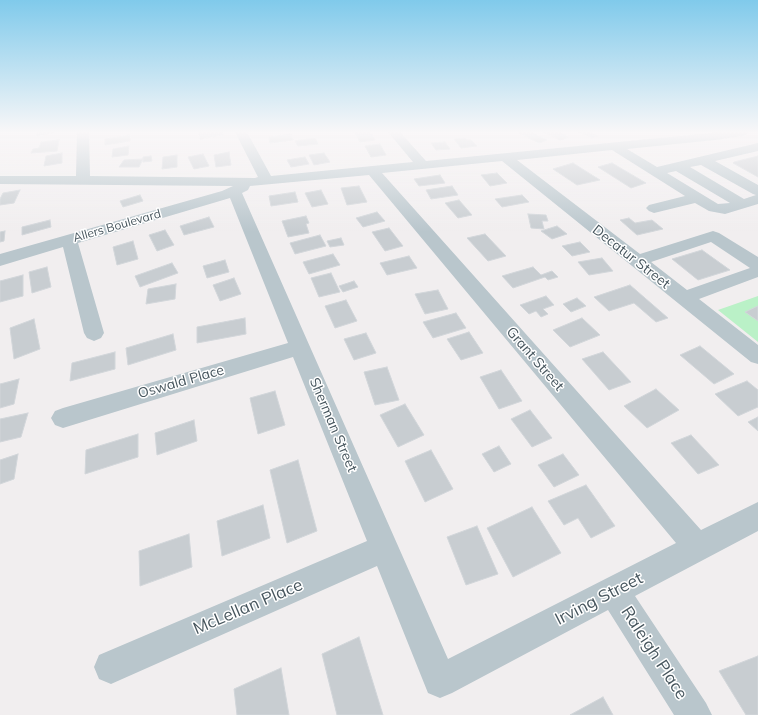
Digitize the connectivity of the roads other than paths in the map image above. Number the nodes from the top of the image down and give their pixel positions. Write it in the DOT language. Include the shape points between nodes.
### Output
graph roads {
  1 [pos="83,165"];
  2 [pos="248,165"];
  3 [pos="418,165"];
  4 [pos="516,165"];
  5 [pos="644,165"];
  6 [pos="713,165"];
  7 [pos="678,166"];
  8 [pos="373,170"];
  9 [pos="654,172"];
  10 [pos="0,180"];
  11 [pos="83,180"];
  12 [pos="252,185"];
  13 [pos="758,191"];
  14 [pos="697,198"];
  15 [pos="758,199"];
  16 [pos="742,204"];
  17 [pos="654,208"];
  18 [pos="69,240"];
  19 [pos="0,260"];
  20 [pos="637,261"];
  21 [pos="758,265"];
  22 [pos="758,271"];
  23 [pos="684,298"];
  24 [pos="94,333"];
  25 [pos="300,347"];
  26 [pos="758,356"];
  27 [pos="63,418"];
  28 [pos="758,516"];
  29 [pos="385,548"];
  30 [pos="697,548"];
  31 [pos="614,592"];
  32 [pos="111,667"];
  33 [pos="440,681"];
  34 [pos="694,715"];
  1 -- 11 [label="street"];
  2 -- 12 [label="street, Sherman Street"];
  3 -- 8 [label="street"];
  4 -- 20 [label="street, Decatur Street"];
  5 -- 9 [label="street"];
  6 -- 13 [label="street"];
  7 -- 9 [label="street"];
  7 -- 16 [label="street"];
  8 -- 12 [label="street"];
  8 -- 30 [label="street, Grant Street"];
  9 -- 14 [label="street"];
  10 -- 11 [label="street"];
  11 -- 12 [label="street"];
  12 -- 18 [label="street, Allers Boulevard"];
  12 -- 25 [label="street, Sherman Street"];
  14 -- 16 [label="street" via="714,208 725,209"];
  14 -- 17 [label="street"];
  15 -- 16 [label="street"];
  18 -- 19 [label="street, Allers Boulevard"];
  18 -- 24 [label="street"];
  20 -- 21 [label="street" via="713,236"];
  20 -- 23 [label="street, Decatur Street"];
  22 -- 23 [label="street"];
  23 -- 26 [label="street, Decatur Street"];
  25 -- 27 [label="street, Oswald Place"];
  25 -- 29 [label="street, Sherman Street"];
  28 -- 30 [label="street, Irving Street"];
  29 -- 32 [label="street, McLellan Place"];
  29 -- 33 [label="street, Sherman Street"];
  30 -- 31 [label="street, Irving Street"];
  31 -- 33 [label="street, Irving Street"];
  31 -- 34 [label="street, Raleigh Place"];
}
